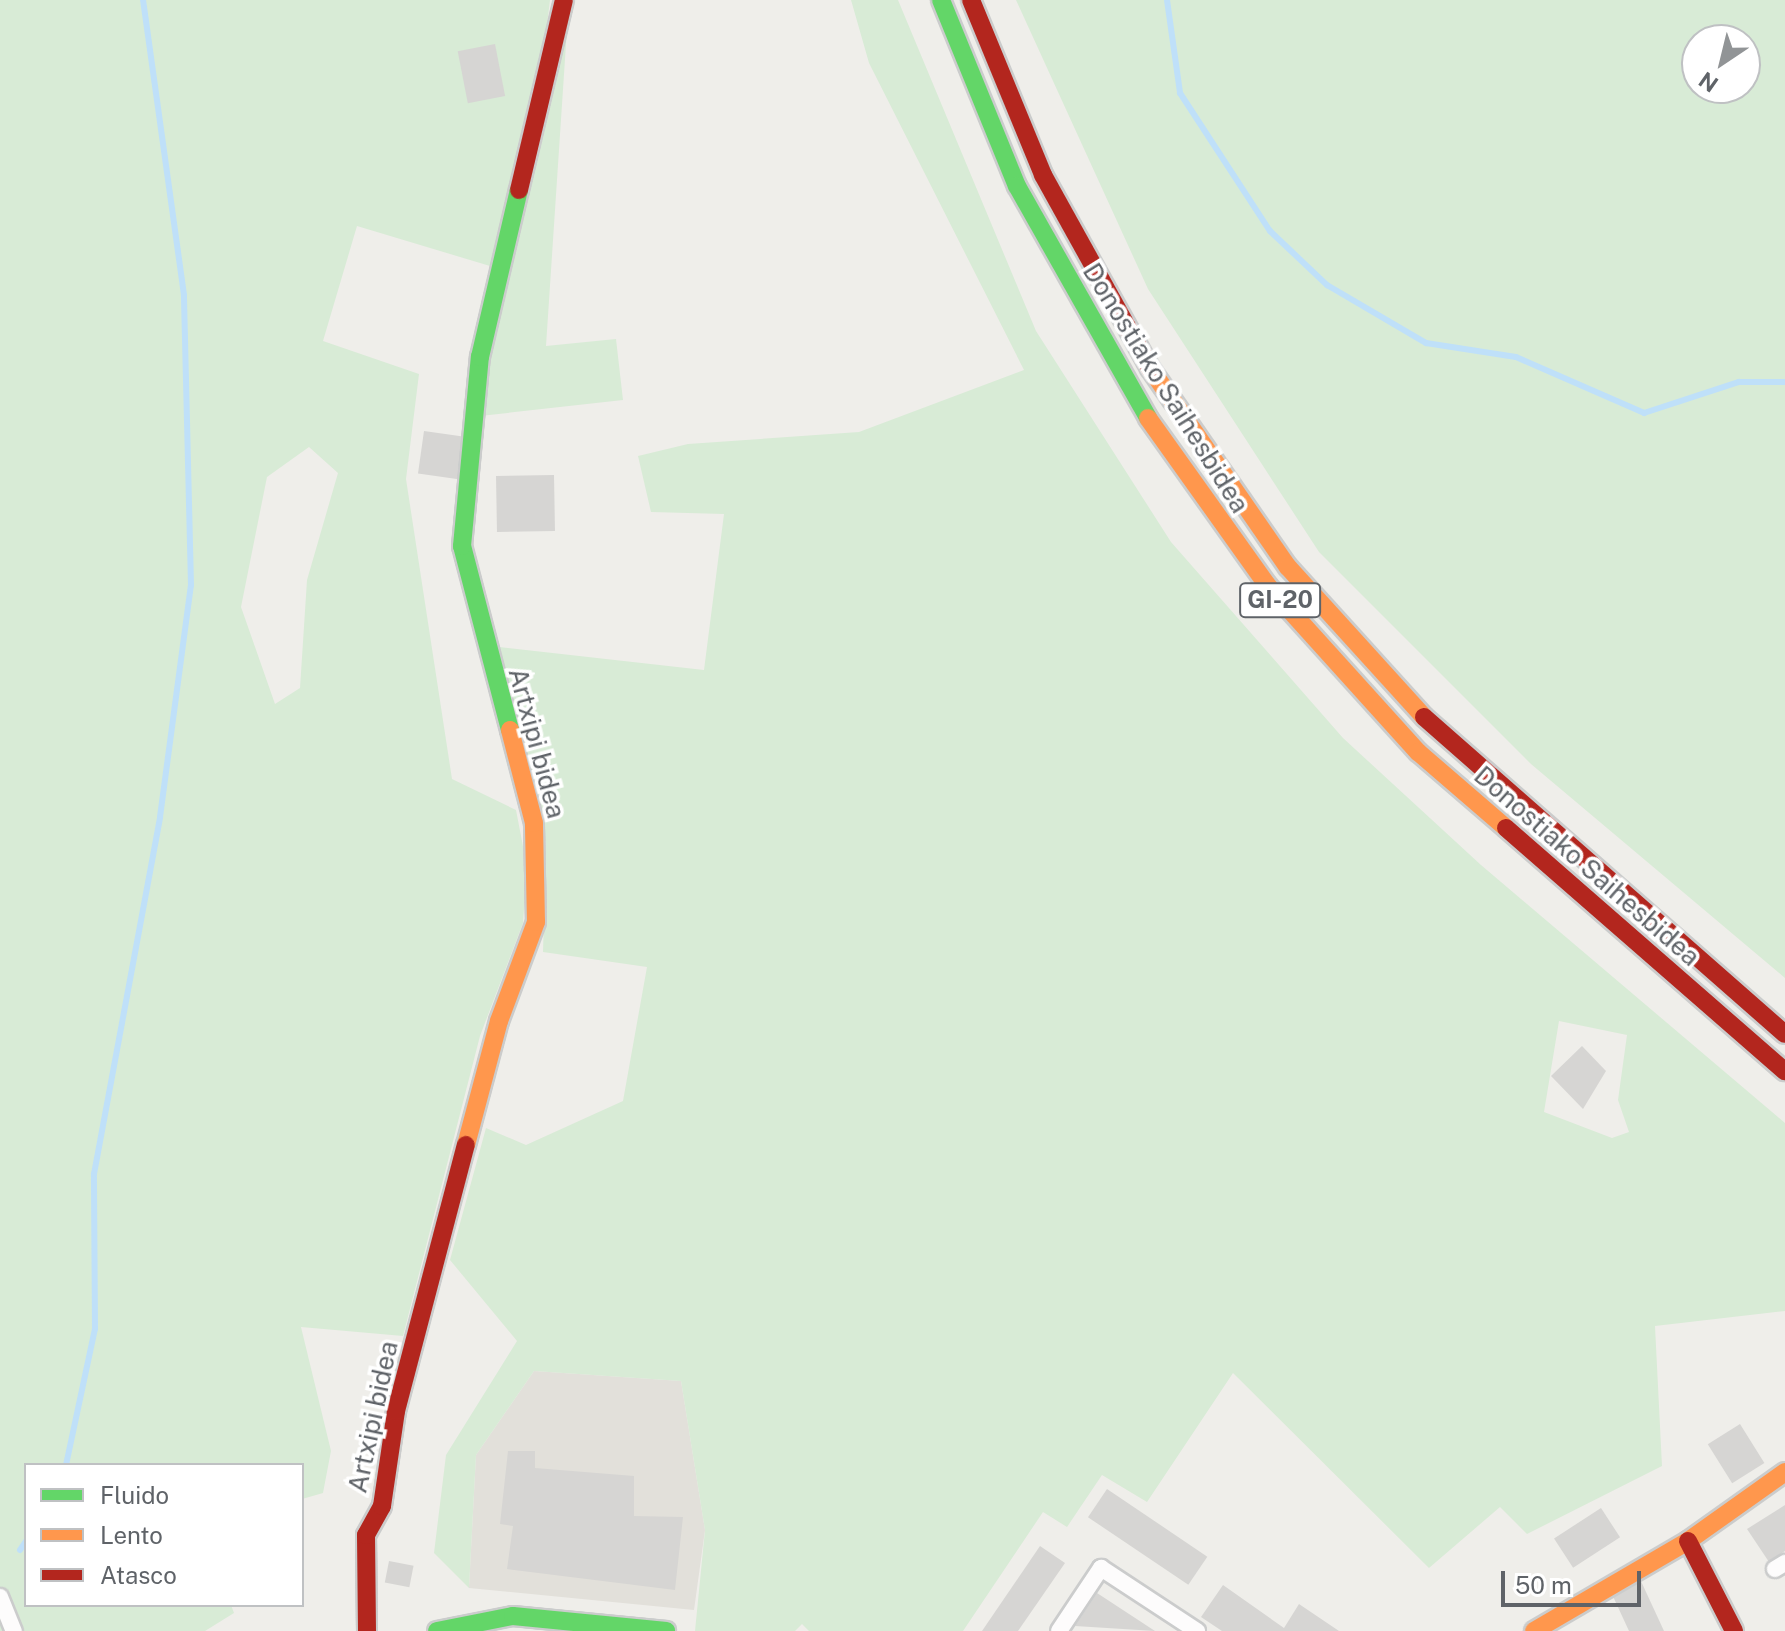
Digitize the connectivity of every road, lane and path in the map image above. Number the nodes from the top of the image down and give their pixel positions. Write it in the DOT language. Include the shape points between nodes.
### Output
graph roads {
  1 [pos="564,0"];
  2 [pos="941,0"];
  3 [pos="971,0"];
  4 [pos="1785,1034"];
  5 [pos="1785,1071"];
  6 [pos="1785,1472"];
  7 [pos="1688,1541"];
  8 [pos="0,1597"];
  9 [pos="14,1631"];
  10 [pos="367,1631"];
  11 [pos="437,1631"];
  12 [pos="666,1631"];
  13 [pos="1059,1631"];
  14 [pos="1197,1631"];
  15 [pos="1534,1631"];
  16 [pos="1734,1631"];
  1 -- 10 [label="main road, Artxipi bidea" via="480,357 462,546 534,823 536,922 499,1021 396,1411 382,1506 366,1535 361,1570"];
  2 -- 5 [label="main road, Donostiako Saihesbidea / GI-20" via="992,131 1085,316 1168,450 1267,585 1439,772"];
  3 -- 4 [label="main road, Donostiako Saihesbidea / GI-20" via="1043,175 1110,303 1191,436 1288,567 1438,732"];
  6 -- 7 [label="main road"];
  7 -- 15 [label="main road"];
  7 -- 16 [label="main road"];
  8 -- 9 [label="street"];
  11 -- 12 [label="main road" via="513,1616"];
  13 -- 14 [label="street" via="1101,1568"];
}
